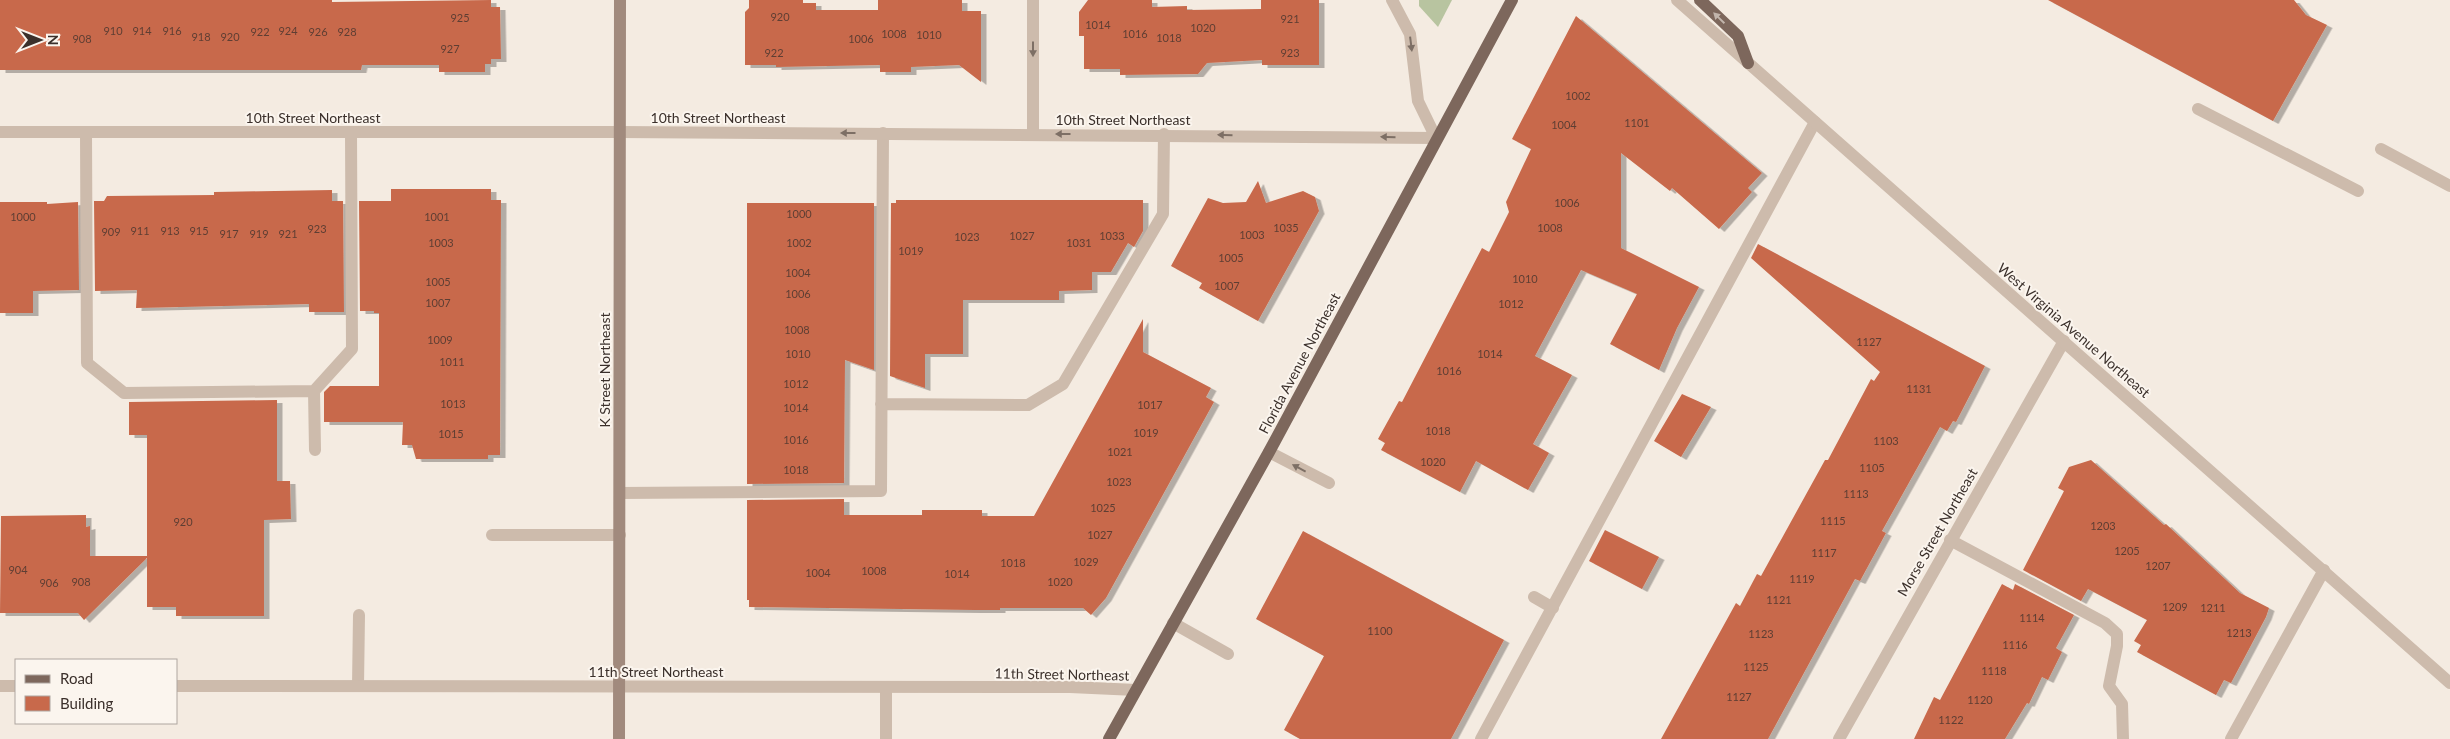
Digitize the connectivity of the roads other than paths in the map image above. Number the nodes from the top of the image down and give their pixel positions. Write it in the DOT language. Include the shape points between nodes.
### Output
graph roads {
  1 [pos="620,0"];
  2 [pos="1033,0"];
  3 [pos="1392,0"];
  4 [pos="1512,0"];
  5 [pos="1676,0"];
  6 [pos="1700,0"];
  7 [pos="1748,63"];
  8 [pos="2198,109"];
  9 [pos="1815,122"];
  10 [pos="0,132"];
  11 [pos="86,132"];
  12 [pos="351,132"];
  13 [pos="619,132"];
  14 [pos="883,133"];
  15 [pos="1033,134"];
  16 [pos="1164,134"];
  17 [pos="1436,138"];
  18 [pos="2381,149"];
  19 [pos="2450,186"];
  20 [pos="2358,191"];
  21 [pos="2064,341"];
  22 [pos="314,391"];
  23 [pos="882,404"];
  24 [pos="315,450"];
  25 [pos="1268,452"];
  26 [pos="1329,483"];
  27 [pos="620,493"];
  28 [pos="492,535"];
  29 [pos="620,535"];
  30 [pos="1950,540"];
  31 [pos="2324,570"];
  32 [pos="1534,596"];
  33 [pos="1553,608"];
  34 [pos="359,615"];
  35 [pos="1173,623"];
  36 [pos="1228,654"];
  37 [pos="2450,683"];
  38 [pos="0,686"];
  39 [pos="15,686"];
  40 [pos="178,686"];
  41 [pos="358,686"];
  42 [pos="620,686"];
  43 [pos="886,687"];
  44 [pos="1136,690"];
  45 [pos="619,739"];
  46 [pos="886,739"];
  47 [pos="1109,739"];
  48 [pos="1481,739"];
  49 [pos="1839,739"];
  50 [pos="2123,739"];
  51 [pos="2231,739"];
  1 -- 13 [label="main road, K Street Northeast"];
  2 -- 15 [label="street, one-way"];
  3 -- 17 [label="street, one-way" via="1410,34 1418,101"];
  4 -- 17 [label="main road, Florida Avenue Northeast"];
  5 -- 7 [label="street, West Virginia Avenue Northeast"];
  7 -- 6 [label="main road, one-way" via="1738,36"];
  7 -- 9 [label="street, West Virginia Avenue Northeast"];
  8 -- 20 [label="street"];
  9 -- 21 [label="street, West Virginia Avenue Northeast"];
  9 -- 33 [label="street"];
  10 -- 11 [label="street, 10th Street Northeast"];
  11 -- 12 [label="street, 10th Street Northeast"];
  11 -- 22 [label="street" via="87,363 124,393"];
  12 -- 13 [label="street, 10th Street Northeast"];
  12 -- 22 [label="street" via="352,349"];
  14 -- 13 [label="street, 10th Street Northeast, one-way"];
  13 -- 27 [label="main road, K Street Northeast"];
  14 -- 15 [label="street, 10th Street Northeast"];
  14 -- 23 [label="street"];
  16 -- 15 [label="street, 10th Street Northeast, one-way"];
  17 -- 16 [label="street, 10th Street Northeast, one-way"];
  16 -- 23 [label="street" via="1163,214 1063,384 1028,405"];
  17 -- 25 [label="main road, Florida Avenue Northeast"];
  18 -- 19 [label="street"];
  21 -- 30 [label="street, Morse Street Northeast"];
  21 -- 31 [label="street, West Virginia Avenue Northeast"];
  22 -- 24 [label="street"];
  23 -- 27 [label="street" via="882,491"];
  26 -- 25 [label="street, one-way"];
  25 -- 35 [label="main road, Florida Avenue Northeast"];
  27 -- 29 [label="main road, K Street Northeast"];
  28 -- 29 [label="street"];
  29 -- 42 [label="main road, K Street Northeast"];
  30 -- 49 [label="street, Morse Street Northeast"];
  30 -- 50 [label="street" via="2105,623 2117,634 2109,686 2122,704"];
  31 -- 37 [label="street, West Virginia Avenue Northeast"];
  31 -- 51 [label="street"];
  32 -- 33 [label="street"];
  33 -- 48 [label="street"];
  34 -- 41 [label="street"];
  35 -- 36 [label="street"];
  35 -- 44 [label="main road, Florida Avenue Northeast"];
  38 -- 39 [label="street"];
  40 -- 41 [label="street, 11th Street Northeast"];
  41 -- 42 [label="street, 11th Street Northeast"];
  42 -- 43 [label="street, 11th Street Northeast"];
  42 -- 45 [label="main road, K Street Northeast"];
  43 -- 44 [label="street, 11th Street Northeast"];
  43 -- 46 [label="street"];
  44 -- 47 [label="main road, Florida Avenue Northeast"];
}
